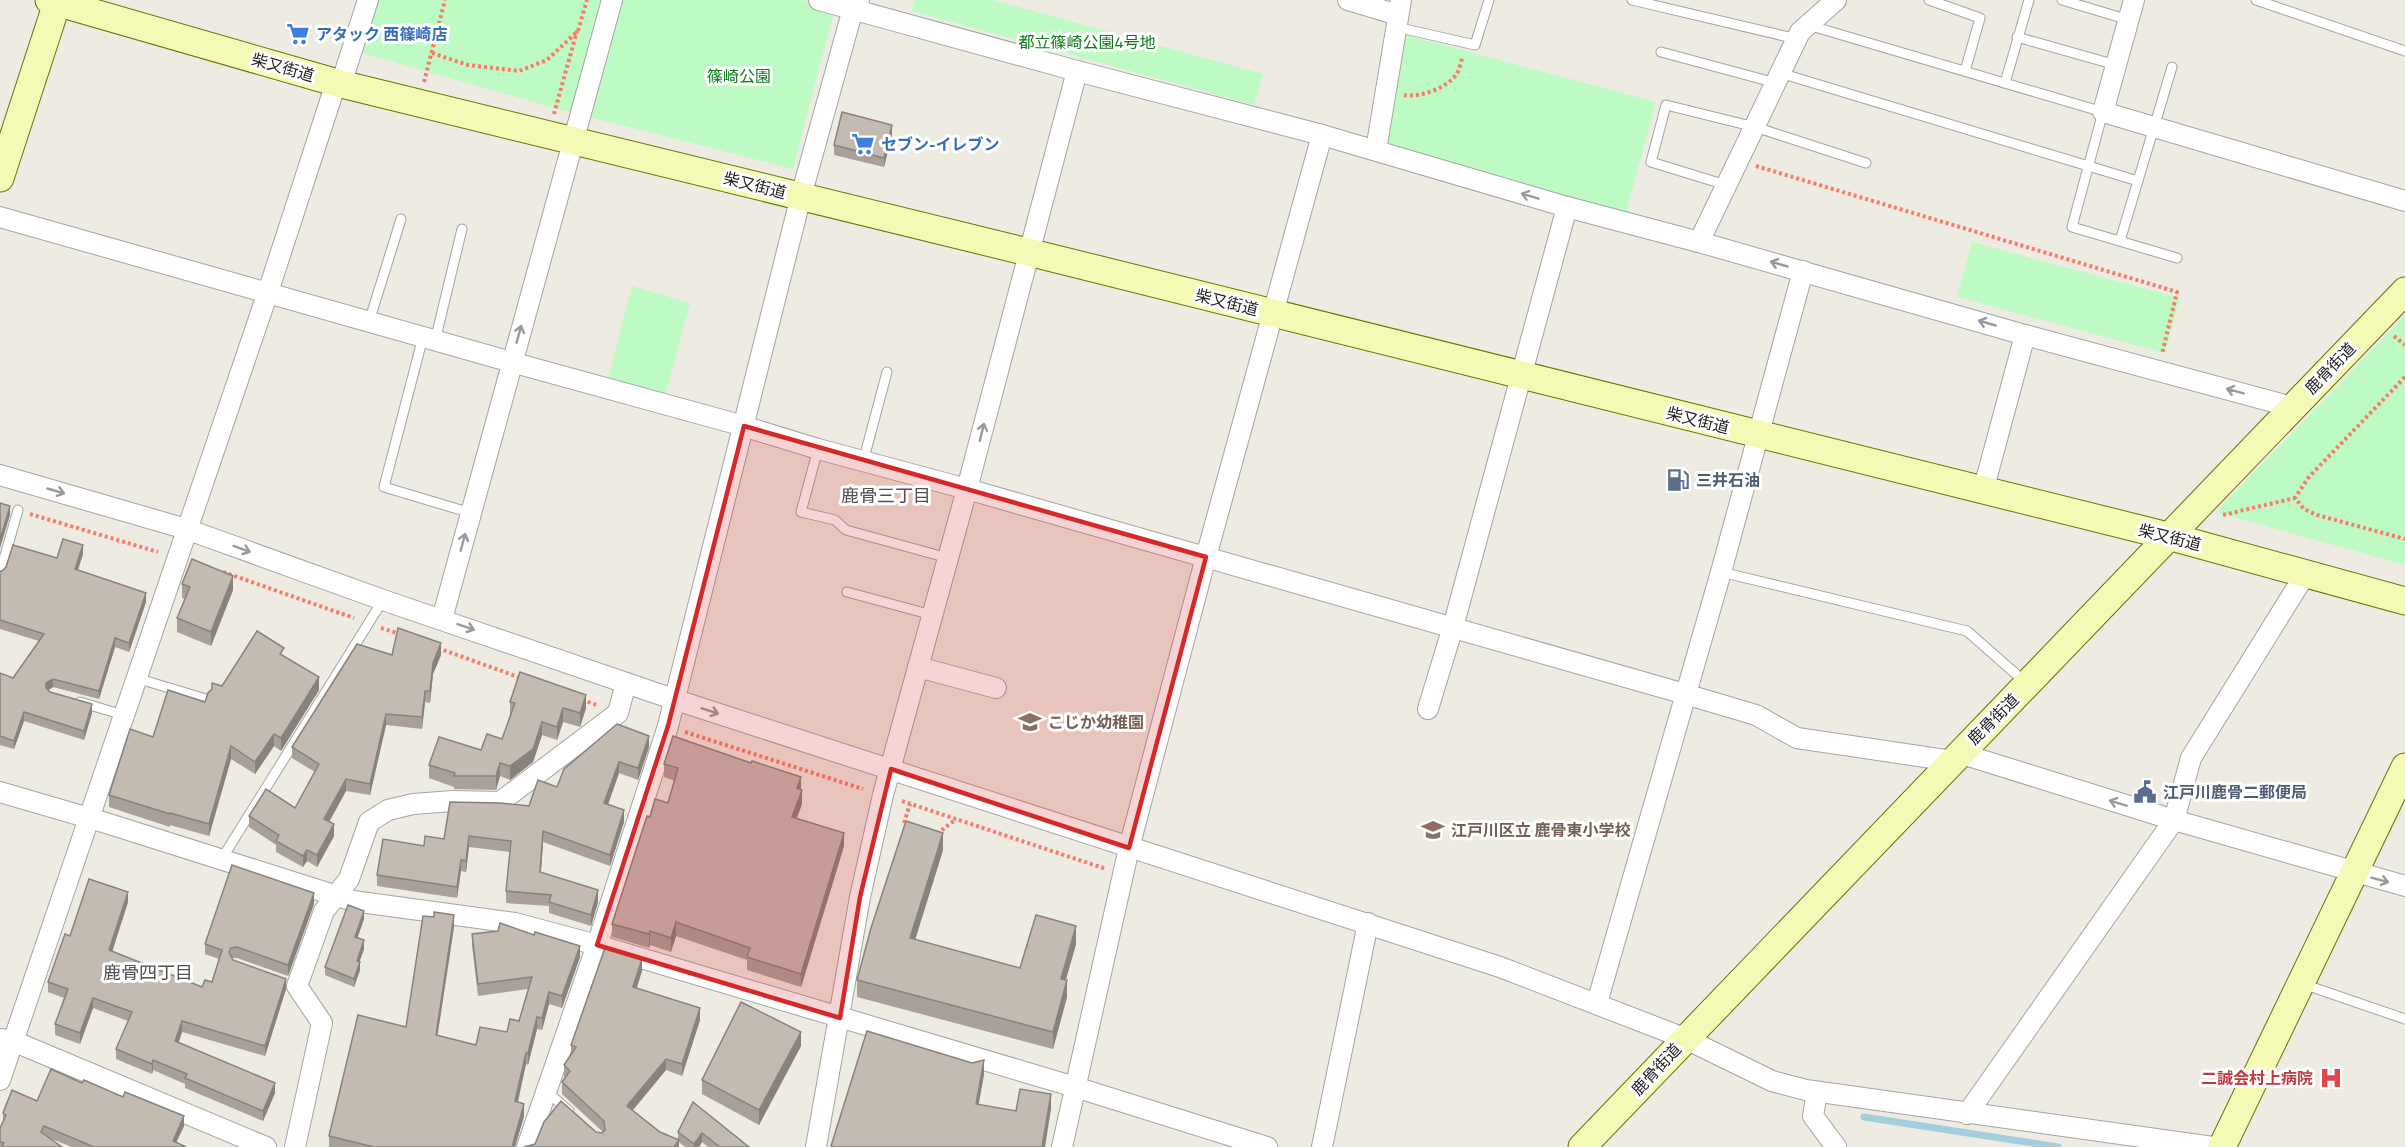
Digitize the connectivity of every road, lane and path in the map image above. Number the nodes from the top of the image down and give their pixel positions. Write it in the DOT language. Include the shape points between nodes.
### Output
graph roads {
  1 [pos="368,0"];
  2 [pos="445,0"];
  3 [pos="587,0"];
  4 [pos="612,0"];
  5 [pos="819,0"];
  6 [pos="1348,0"];
  7 [pos="1489,0"];
  8 [pos="1632,0"];
  9 [pos="1836,0"];
  10 [pos="1929,0"];
  11 [pos="2029,0"];
  12 [pos="2062,0"];
  13 [pos="2134,0"];
  14 [pos="2256,0"];
  15 [pos="55,1"];
  16 [pos="856,4"];
  17 [pos="1399,14"];
  18 [pos="2129,20"];
  19 [pos="578,31"];
  20 [pos="1803,32"];
  21 [pos="2018,37"];
  22 [pos="1467,44"];
  23 [pos="2405,51"];
  24 [pos="1661,52"];
  25 [pos="432,53"];
  26 [pos="2116,65"];
  27 [pos="2172,67"];
  28 [pos="1077,71"];
  29 [pos="1965,71"];
  30 [pos="1778,78"];
  31 [pos="339,83"];
  32 [pos="2005,83"];
  33 [pos="1386,91"];
  34 [pos="419,104"];
  35 [pos="2103,112"];
  36 [pos="553,120"];
  37 [pos="2153,126"];
  38 [pos="1755,127"];
  39 [pos="1322,135"];
  40 [pos="573,142"];
  41 [pos="1376,150"];
  42 [pos="1738,161"];
  43 [pos="1866,163"];
  44 [pos="2088,165"];
  45 [pos="0,178"];
  46 [pos="2138,182"];
  47 [pos="1726,185"];
  48 [pos="801,196"];
  49 [pos="2405,201"];
  50 [pos="1567,207"];
  51 [pos="0,217"];
  52 [pos="401,219"];
  53 [pos="462,229"];
  54 [pos="2120,241"];
  55 [pos="1699,242"];
  56 [pos="1028,252"];
  57 [pos="2177,258"];
  58 [pos="1803,271"];
  59 [pos="2405,291"];
  60 [pos="268,292"];
  61 [pos="1273,313"];
  62 [pos="369,322"];
  63 [pos="2025,334"];
  64 [pos="429,339"];
  65 [pos="2161,356"];
  66 [pos="511,362"];
  67 [pos="887,372"];
  68 [pos="1521,375"];
  69 [pos="2405,377"];
  70 [pos="2292,407"];
  71 [pos="744,426"];
  72 [pos="1757,435"];
  73 [pos="818,449"];
  74 [pos="863,462"];
  75 [pos="0,475"];
  76 [pos="967,489"];
  77 [pos="1983,491"];
  78 [pos="2295,498"];
  79 [pos="18,510"];
  80 [pos="471,513"];
  81 [pos="2222,516"];
  82 [pos="186,529"];
  83 [pos="2168,536"];
  84 [pos="2405,539"];
  85 [pos="161,554"];
  86 [pos="1206,557"];
  87 [pos="948,558"];
  88 [pos="1721,572"];
  89 [pos="0,573"];
  90 [pos="2306,573"];
  91 [pos="847,592"];
  92 [pos="383,600"];
  93 [pos="2405,601"];
  94 [pos="932,615"];
  95 [pos="442,619"];
  96 [pos="1454,627"];
  97 [pos="918,667"];
  98 [pos="136,678"];
  99 [pos="626,683"];
  100 [pos="2027,684"];
  101 [pos="996,688"];
  102 [pos="1685,694"];
  103 [pos="206,699"];
  104 [pos="673,699"];
  105 [pos="73,700"];
  106 [pos="1428,709"];
  107 [pos="123,716"];
  108 [pos="1956,757"];
  109 [pos="2405,767"];
  110 [pos="891,769"];
  111 [pos="0,792"];
  112 [pos="910,804"];
  113 [pos="88,818"];
  114 [pos="956,819"];
  115 [pos="2174,820"];
  116 [pos="904,823"];
  117 [pos="897,824"];
  118 [pos="909,827"];
  119 [pos="933,835"];
  120 [pos="1130,848"];
  121 [pos="221,860"];
  122 [pos="2355,873"];
  123 [pos="2405,886"];
  124 [pos="336,896"];
  125 [pos="1368,923"];
  126 [pos="597,945"];
  127 [pos="2301,984"];
  128 [pos="1597,1003"];
  129 [pos="840,1018"];
  130 [pos="2405,1019"];
  131 [pos="1684,1038"];
  132 [pos="7,1040"];
  133 [pos="0,1080"];
  134 [pos="1075,1087"];
  135 [pos="546,1090"];
  136 [pos="1817,1092"];
  137 [pos="573,1114"];
  138 [pos="1967,1114"];
  139 [pos="266,1147"];
  140 [pos="295,1147"];
  141 [pos="527,1147"];
  142 [pos="816,1147"];
  143 [pos="1062,1147"];
  144 [pos="1268,1147"];
  145 [pos="1322,1147"];
  146 [pos="1582,1147"];
  147 [pos="1836,1147"];
  148 [pos="2213,1147"];
  149 [pos="2222,1147"];
  1 -- 31 [label="street"];
  2 -- 25 [label="path"];
  3 -- 19 [label="path"];
  4 -- 40 [label="street"];
  5 -- 16 [label="street"];
  6 -- 17 [label="street"];
  7 -- 22 [label="lane" via="1475,45"];
  8 -- 20 [label="lane"];
  9 -- 20 [label="street"];
  10 -- 29 [label="lane" via="1980,18"];
  11 -- 21 [label="lane"];
  12 -- 18 [label="lane"];
  13 -- 18 [label="street"];
  14 -- 23 [label="lane"];
  15 -- 31 [label="main road, 柴又街道"];
  15 -- 45 [label="main road"];
  16 -- 28 [label="street"];
  16 -- 48 [label="street"];
  17 -- 22 [label="lane"];
  17 -- 33 [label="street"];
  18 -- 26 [label="street"];
  19 -- 25 [label="path" via="547,60 519,71 468,65"];
  19 -- 36 [label="path"];
  20 -- 29 [label="lane"];
  20 -- 30 [label="street"];
  21 -- 26 [label="lane"];
  21 -- 32 [label="lane"];
  22 -- 33 [label="path" via="1456,75 1437,89 1410,96"];
  24 -- 30 [label="lane"];
  25 -- 34 [label="path"];
  26 -- 35 [label="street"];
  27 -- 37 [label="lane"];
  28 -- 39 [label="street"];
  28 -- 56 [label="street"];
  29 -- 32 [label="lane"];
  30 -- 38 [label="street"];
  30 -- 44 [label="lane"];
  31 -- 34 [label="main road, 柴又街道"];
  31 -- 60 [label="street"];
  32 -- 35 [label="lane"];
  33 -- 41 [label="street"];
  34 -- 40 [label="main road, 柴又街道"];
  35 -- 37 [label="street"];
  35 -- 44 [label="lane"];
  37 -- 46 [label="lane"];
  37 -- 49 [label="street"];
  38 -- 42 [label="street"];
  38 -- 43 [label="lane"];
  38 -- 47 [label="lane" via="1666,105 1651,162"];
  39 -- 41 [label="street"];
  39 -- 61 [label="street"];
  40 -- 48 [label="main road, 柴又街道"];
  66 -- 40 [label="street, one-way"];
  50 -- 41 [label="street, one-way"];
  42 -- 47 [label="street"];
  42 -- 65 [label="path" via="2177,292"];
  44 -- 46 [label="lane"];
  44 -- 54 [label="lane" via="2072,227"];
  46 -- 54 [label="lane"];
  47 -- 55 [label="street"];
  48 -- 56 [label="main road, 柴又街道"];
  48 -- 71 [label="street"];
  50 -- 55 [label="street"];
  50 -- 68 [label="street"];
  51 -- 60 [label="street"];
  52 -- 62 [label="lane"];
  53 -- 64 [label="lane"];
  54 -- 57 [label="lane"];
  58 -- 55 [label="street, one-way"];
  56 -- 61 [label="main road, 柴又街道"];
  76 -- 56 [label="street, one-way"];
  63 -- 58 [label="street, one-way"];
  58 -- 72 [label="street"];
  59 -- 70 [label="main road, 鹿骨街道"];
  60 -- 62 [label="street"];
  60 -- 82 [label="street"];
  61 -- 68 [label="main road, 柴又街道"];
  61 -- 86 [label="street"];
  62 -- 64 [label="street"];
  70 -- 63 [label="street, one-way"];
  63 -- 77 [label="street"];
  64 -- 66 [label="street"];
  64 -- 80 [label="lane" via="384,487"];
  66 -- 71 [label="street"];
  66 -- 80 [label="street"];
  67 -- 74 [label="lane"];
  68 -- 72 [label="main road, 柴又街道"];
  68 -- 96 [label="street"];
  69 -- 78 [label="path" via="2308,477"];
  70 -- 83 [label="main road, 鹿骨街道"];
  71 -- 73 [label="street"];
  71 -- 104 [label="street"];
  72 -- 77 [label="main road, 柴又街道"];
  72 -- 88 [label="street"];
  73 -- 74 [label="street"];
  73 -- 87 [label="lane" via="801,512 835,520 846,530"];
  74 -- 76 [label="street"];
  75 -- 82 [label="street, one-way"];
  76 -- 86 [label="street"];
  76 -- 87 [label="street"];
  77 -- 83 [label="main road, 柴又街道"];
  78 -- 81 [label="path"];
  78 -- 84 [label="path" via="2304,509 2318,515"];
  79 -- 85 [label="path"];
  79 -- 89 [label="lane"];
  95 -- 80 [label="street, one-way"];
  82 -- 92 [label="street, one-way"];
  82 -- 98 [label="street"];
  83 -- 90 [label="main road, 柴又街道"];
  83 -- 100 [label="main road, 鹿骨街道"];
  86 -- 96 [label="street"];
  86 -- 120 [label="street"];
  87 -- 94 [label="street"];
  88 -- 100 [label="lane" via="1967,630"];
  88 -- 102 [label="street"];
  90 -- 93 [label="main road, 柴又街道"];
  90 -- 115 [label="street" via="2191,758"];
  91 -- 94 [label="lane"];
  92 -- 95 [label="street"];
  92 -- 121 [label="lane"];
  94 -- 97 [label="street"];
  95 -- 99 [label="street, one-way"];
  96 -- 102 [label="street"];
  96 -- 106 [label="street"];
  97 -- 101 [label="street"];
  97 -- 110 [label="street"];
  98 -- 103 [label="lane"];
  98 -- 107 [label="street"];
  99 -- 104 [label="street"];
  99 -- 124 [label="street" via="618,713 500,802 413,804 388,810 369,822 349,879"];
  100 -- 108 [label="main road, 鹿骨街道"];
  102 -- 108 [label="street" via="1756,715 1797,738"];
  102 -- 128 [label="street"];
  104 -- 110 [label="street, one-way"];
  104 -- 126 [label="street" via="668,726"];
  105 -- 107 [label="lane"];
  107 -- 113 [label="street"];
  115 -- 108 [label="street, one-way"];
  108 -- 131 [label="main road, 鹿骨街道"];
  109 -- 122 [label="main road"];
  110 -- 120 [label="street"];
  110 -- 129 [label="street" via="860,897"];
  111 -- 113 [label="street"];
  112 -- 116 [label="path"];
  113 -- 121 [label="street"];
  113 -- 132 [label="street"];
  114 -- 119 [label="path"];
  115 -- 122 [label="street"];
  115 -- 138 [label="street"];
  116 -- 117 [label="path"];
  116 -- 118 [label="path"];
  120 -- 125 [label="street"];
  120 -- 134 [label="street"];
  121 -- 124 [label="street"];
  122 -- 123 [label="street, one-way"];
  122 -- 127 [label="main road"];
  124 -- 126 [label="street" via="515,923"];
  124 -- 140 [label="street" via="324,911 292,984 322,1023"];
  125 -- 128 [label="street"];
  125 -- 145 [label="street"];
  126 -- 129 [label="street"];
  126 -- 135 [label="street"];
  127 -- 130 [label="lane"];
  127 -- 149 [label="main road"];
  128 -- 131 [label="street"];
  129 -- 134 [label="street"];
  129 -- 142 [label="street"];
  131 -- 136 [label="street" via="1772,1081"];
  131 -- 146 [label="main road, 鹿骨街道"];
  132 -- 133 [label="street"];
  132 -- 139 [label="street"];
  134 -- 143 [label="street"];
  134 -- 144 [label="street"];
  135 -- 137 [label="lane"];
  135 -- 141 [label="street"];
  136 -- 138 [label="street"];
  136 -- 147 [label="street" via="1813,1116"];
  138 -- 148 [label="street"];
}
